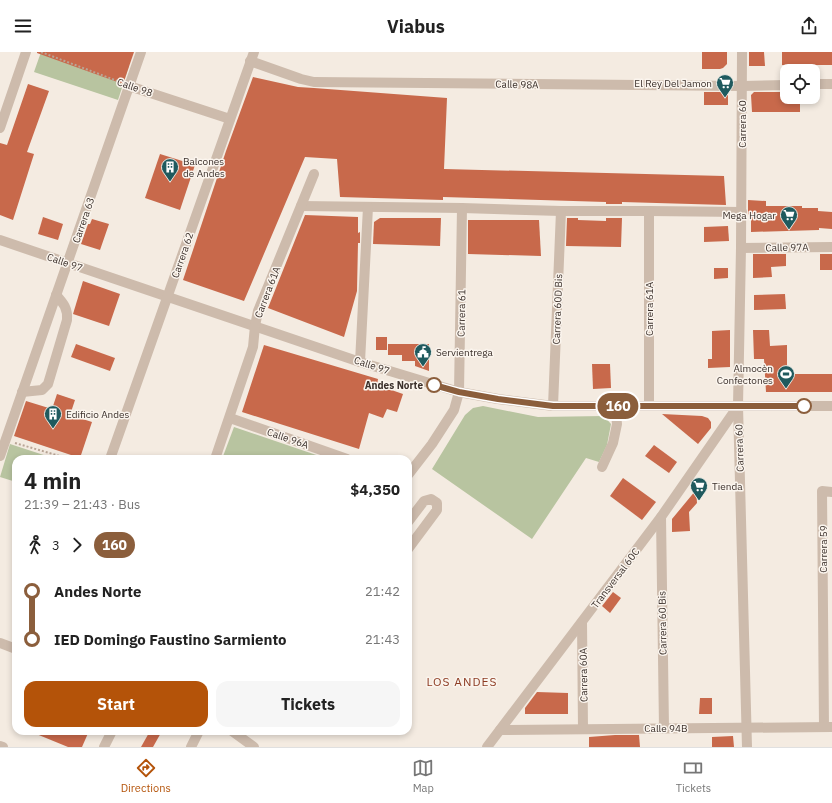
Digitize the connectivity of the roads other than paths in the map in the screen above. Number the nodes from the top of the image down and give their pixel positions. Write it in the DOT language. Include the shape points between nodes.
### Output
graph roads {
  1 [pos="26,52"];
  2 [pos="141,52"];
  3 [pos="742,52"];
  4 [pos="252,57"];
  5 [pos="820,84"];
  6 [pos="832,84"];
  7 [pos="780,85"];
  8 [pos="129,86"];
  9 [pos="743,86"];
  10 [pos="230,119"];
  11 [pos="0,128"];
  12 [pos="314,174"];
  13 [pos="301,206"];
  14 [pos="368,207"];
  15 [pos="462,208"];
  16 [pos="561,211"];
  17 [pos="649,211"];
  18 [pos="742,212"];
  19 [pos="0,240"];
  20 [pos="832,247"];
  21 [pos="742,248"];
  22 [pos="68,263"];
  23 [pos="56,295"];
  24 [pos="167,296"];
  25 [pos="255,326"];
  26 [pos="360,362"];
  27 [pos="22,392"];
  28 [pos="459,392"];
  29 [pos="553,406"];
  30 [pos="615,406"];
  31 [pos="649,406"];
  32 [pos="738,406"];
  33 [pos="832,406"];
  34 [pos="230,418"];
  35 [pos="111,455"];
  36 [pos="216,455"];
  37 [pos="336,455"];
  38 [pos="0,456"];
  39 [pos="602,467"];
  40 [pos="412,470"];
  41 [pos="827,492"];
  42 [pos="412,517"];
  43 [pos="661,517"];
  44 [pos="412,544"];
  45 [pos="582,622"];
  46 [pos="0,643"];
  47 [pos="12,648"];
  48 [pos="747,727"];
  49 [pos="828,727"];
  50 [pos="664,728"];
  51 [pos="583,729"];
  52 [pos="500,730"];
  53 [pos="110,735"];
  54 [pos="197,735"];
  55 [pos="238,735"];
  56 [pos="0,746"];
  57 [pos="3,747"];
  58 [pos="104,747"];
  59 [pos="191,747"];
  60 [pos="254,747"];
  61 [pos="487,747"];
  62 [pos="747,747"];
  1 -- 11 [label="street"];
  2 -- 8 [label="street, Carrera 63"];
  3 -- 9 [label="street, Carrera 60"];
  4 -- 9 [label="street, Calle 98A" via="301,79 314,82"];
  4 -- 10 [label="street, Carrera 62"];
  5 -- 6 [label="street"];
  7 -- 9 [label="street, Calle 98A"];
  8 -- 10 [label="street, Calle 98"];
  8 -- 22 [label="street, Carrera 63"];
  9 -- 18 [label="street, Carrera 60"];
  10 -- 24 [label="street, Carrera 62"];
  12 -- 13 [label="street, Carrera 61A"];
  13 -- 14 [label="street"];
  13 -- 25 [label="street, Carrera 61A" via="258,311"];
  14 -- 15 [label="street"];
  14 -- 26 [label="street"];
  15 -- 16 [label="street"];
  15 -- 28 [label="street, Carrera 61"];
  16 -- 17 [label="street"];
  16 -- 29 [label="street, Carrera 60D Bis"];
  17 -- 18 [label="street"];
  17 -- 31 [label="street, Carrera 61A"];
  18 -- 21 [label="street, Carrera 60"];
  19 -- 22 [label="street, Calle 97"];
  20 -- 21 [label="street, Calle 97A"];
  21 -- 32 [label="street, Carrera 60"];
  22 -- 23 [label="street, Carrera 63"];
  22 -- 24 [label="street, Calle 97"];
  23 -- 27 [label="street, Carrera 63"];
  23 -- 27 [label="street" via="68,312 48,384 42,390"];
  24 -- 25 [label="street, Calle 97"];
  24 -- 35 [label="street, Carrera 62"];
  25 -- 26 [label="street, Calle 97"];
  25 -- 34 [label="street, Carrera 61A" via="253,347"];
  26 -- 28 [label="street, Calle 97"];
  27 -- 38 [label="street, Carrera 63"];
  28 -- 29 [label="street, Calle 97"];
  28 -- 40 [label="street, Carrera 61" via="454,410"];
  29 -- 30 [label="street, Calle 97"];
  30 -- 31 [label="street, Calle 97"];
  30 -- 39 [label="street" via="617,424 613,443"];
  31 -- 32 [label="street, Calle 97"];
  32 -- 33 [label="street, Calle 97"];
  32 -- 43 [label="street, Transversal 60C"];
  32 -- 48 [label="street, Carrera 60"];
  34 -- 36 [label="street, Carrera 61A"];
  34 -- 37 [label="street, Calle 96A"];
  41 -- 49 [label="street, Carrera 59"];
  42 -- 44 [label="street" via="424,501 431,499 437,503 437,510"];
  43 -- 45 [label="street, Transversal 60C"];
  43 -- 50 [label="street, Carrera 60 Bis"];
  45 -- 51 [label="street, Carrera 60A"];
  45 -- 52 [label="street, Transversal 60C"];
  46 -- 47 [label="street"];
  48 -- 49 [label="street, Calle 94B"];
  48 -- 50 [label="street, Calle 94B"];
  48 -- 62 [label="street, Carrera 60"];
  50 -- 51 [label="street, Calle 94B"];
  51 -- 52 [label="street, Calle 94B"];
  52 -- 61 [label="street, Transversal 60C"];
  53 -- 58 [label="street"];
  54 -- 59 [label="street"];
  55 -- 60 [label="street"];
  56 -- 57 [label="street"];
}
